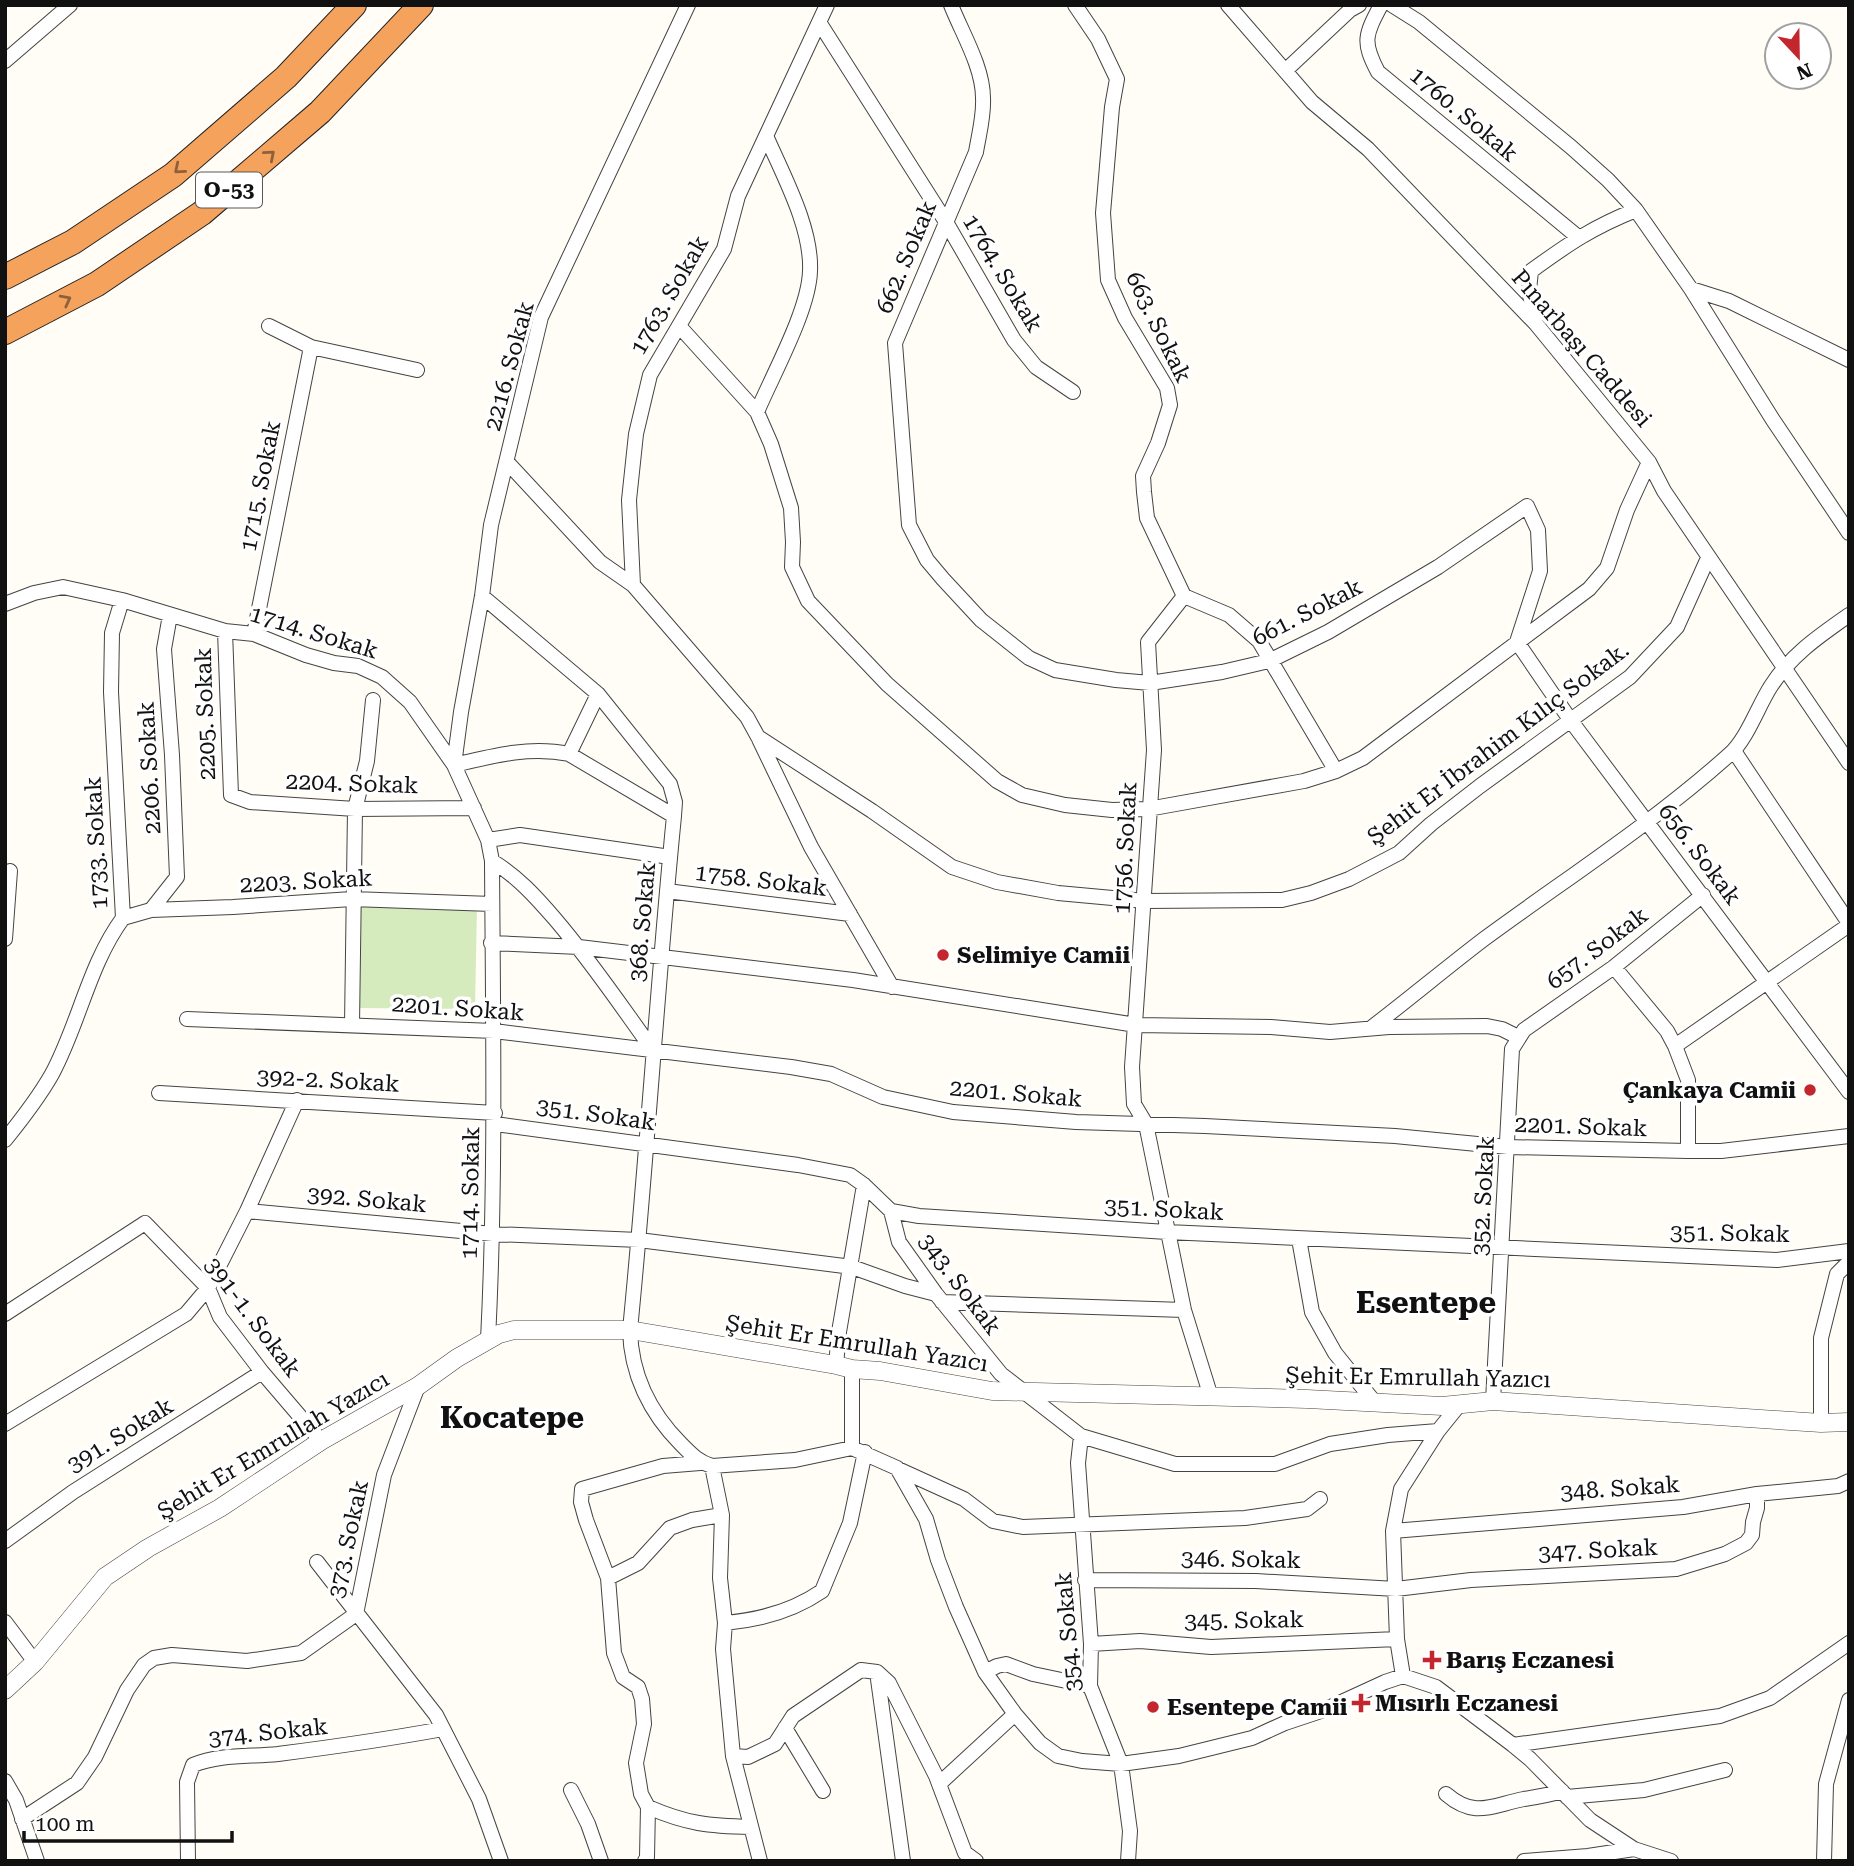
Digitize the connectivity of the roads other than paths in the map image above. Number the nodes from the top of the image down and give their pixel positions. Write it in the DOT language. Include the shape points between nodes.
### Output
graph roads {
  1 [pos="70,5"];
  2 [pos="344,5"];
  3 [pos="354,5"];
  4 [pos="421,5"];
  5 [pos="688,5"];
  6 [pos="827,5"];
  7 [pos="951,5"];
  8 [pos="1075,5"];
  9 [pos="1228,5"];
  10 [pos="1359,5"];
  11 [pos="1381,5"];
  12 [pos="1392,5"];
  13 [pos="819,22"];
  14 [pos="5,61"];
  15 [pos="1285,71"];
  16 [pos="286,77"];
  17 [pos="767,138"];
  18 [pos="1636,210"];
  19 [pos="946,222"];
  20 [pos="1578,237"];
  21 [pos="5,277"];
  22 [pos="1691,289"];
  23 [pos="1536,324"];
  24 [pos="269,326"];
  25 [pos="680,327"];
  26 [pos="5,332"];
  27 [pos="312,347"];
  28 [pos="1849,360"];
  29 [pos="417,370"];
  30 [pos="1073,392"];
  31 [pos="757,412"];
  32 [pos="507,462"];
  33 [pos="1649,462"];
  34 [pos="1849,533"];
  35 [pos="914,536"];
  36 [pos="1709,558"];
  37 [pos="632,585"];
  38 [pos="482,596"];
  39 [pos="1184,596"];
  40 [pos="122,600"];
  41 [pos="5,604"];
  42 [pos="170,615"];
  43 [pos="1849,615"];
  44 [pos="226,631"];
  45 [pos="254,634"];
  46 [pos="1517,642"];
  47 [pos="1269,661"];
  48 [pos="1783,669"];
  49 [pos="1150,683"];
  50 [pos="598,694"];
  51 [pos="373,700"];
  52 [pos="1571,722"];
  53 [pos="758,737"];
  54 [pos="1734,751"];
  55 [pos="569,754"];
  56 [pos="1849,764"];
  57 [pos="454,765"];
  58 [pos="1336,771"];
  59 [pos="231,795"];
  60 [pos="355,808"];
  61 [pos="474,808"];
  62 [pos="1148,809"];
  63 [pos="674,816"];
  64 [pos="1648,823"];
  65 [pos="488,840"];
  66 [pos="670,858"];
  67 [pos="492,860"];
  68 [pos="10,871"];
  69 [pos="667,891"];
  70 [pos="1703,895"];
  71 [pos="352,899"];
  72 [pos="1145,901"];
  73 [pos="492,904"];
  74 [pos="151,910"];
  75 [pos="850,914"];
  76 [pos="123,918"];
  77 [pos="1849,924"];
  78 [pos="5,940"];
  79 [pos="491,943"];
  80 [pos="579,947"];
  81 [pos="662,956"];
  82 [pos="1614,967"];
  83 [pos="1767,981"];
  84 [pos="892,987"];
  85 [pos="187,1019"];
  86 [pos="352,1025"];
  87 [pos="1136,1025"];
  88 [pos="1370,1029"];
  89 [pos="494,1031"];
  90 [pos="1518,1037"];
  91 [pos="1675,1046"];
  92 [pos="653,1050"];
  93 [pos="1849,1092"];
  94 [pos="159,1093"];
  95 [pos="298,1100"];
  96 [pos="495,1118"];
  97 [pos="1146,1124"];
  98 [pos="1849,1136"];
  99 [pos="5,1140"];
  100 [pos="648,1144"];
  101 [pos="1508,1147"];
  102 [pos="1688,1151"];
  103 [pos="864,1185"];
  104 [pos="247,1210"];
  105 [pos="891,1211"];
  106 [pos="1167,1233"];
  107 [pos="494,1234"];
  108 [pos="1299,1239"];
  109 [pos="639,1240"];
  110 [pos="1503,1247"];
  111 [pos="1849,1251"];
  112 [pos="1849,1262"];
  113 [pos="852,1267"];
  114 [pos="208,1289"];
  115 [pos="939,1298"];
  116 [pos="1184,1310"];
  117 [pos="5,1314"];
  118 [pos="629,1330"];
  119 [pos="488,1340"];
  120 [pos="844,1367"];
  121 [pos="262,1372"];
  122 [pos="418,1386"];
  123 [pos="1023,1392"];
  124 [pos="1211,1397"];
  125 [pos="1493,1401"];
  126 [pos="1376,1404"];
  127 [pos="1459,1405"];
  128 [pos="1849,1422"];
  129 [pos="1821,1423"];
  130 [pos="5,1424"];
  131 [pos="1438,1431"];
  132 [pos="1081,1436"];
  133 [pos="321,1441"];
  134 [pos="858,1450"];
  135 [pos="706,1464"];
  136 [pos="897,1468"];
  137 [pos="1849,1482"];
  138 [pos="1756,1494"];
  139 [pos="1320,1499"];
  140 [pos="722,1515"];
  141 [pos="1083,1525"];
  142 [pos="1393,1531"];
  143 [pos="5,1541"];
  144 [pos="317,1562"];
  145 [pos="608,1578"];
  146 [pos="1085,1580"];
  147 [pos="1396,1589"];
  148 [pos="356,1614"];
  149 [pos="5,1622"];
  150 [pos="725,1623"];
  151 [pos="1397,1639"];
  152 [pos="1849,1643"];
  153 [pos="1091,1644"];
  154 [pos="35,1662"];
  155 [pos="877,1672"];
  156 [pos="985,1672"];
  157 [pos="1403,1676"];
  158 [pos="1090,1686"];
  159 [pos="5,1690"];
  160 [pos="1849,1700"];
  161 [pos="1014,1714"];
  162 [pos="785,1728"];
  163 [pos="443,1729"];
  164 [pos="1513,1745"];
  165 [pos="733,1756"];
  166 [pos="1121,1764"];
  167 [pos="1725,1770"];
  168 [pos="5,1781"];
  169 [pos="939,1784"];
  170 [pos="571,1790"];
  171 [pos="823,1790"];
  172 [pos="1446,1794"];
  173 [pos="1564,1794"];
  174 [pos="11,1800"];
  175 [pos="648,1807"];
  176 [pos="22,1819"];
  177 [pos="751,1827"];
  178 [pos="1634,1849"];
  179 [pos="40,1860"];
  180 [pos="188,1861"];
  181 [pos="500,1861"];
  182 [pos="601,1861"];
  183 [pos="645,1861"];
  184 [pos="760,1861"];
  185 [pos="903,1861"];
  186 [pos="976,1861"];
  187 [pos="1128,1861"];
  188 [pos="1524,1861"];
  189 [pos="1671,1861"];
  190 [pos="1824,1861"];
  1 -- 14 [label="street"];
  2 -- 16 [label="highway"];
  3 -- 16 [label="highway, O-53"];
  26 -- 4 [label="highway, O-53, one-way" via="97,284 202,213 320,112"];
  5 -- 32 [label="street, 2216. Sokak" via="541,317"];
  6 -- 13 [label="street, 1763. Sokak"];
  7 -- 19 [label="street, 662. Sokak" via="984,95 976,152"];
  8 -- 39 [label="street, 663. Sokak" via="1117,79 1103,213 1108,280 1167,388 1170,405 1143,476 1144,492 1147,518"];
  9 -- 15 [label="street, Pınarbaşı Caddesi"];
  10 -- 15 [label="street"];
  11 -- 20 [label="street, 1760. Sokak" via="1368,29 1367,52 1378,72"];
  12 -- 18 [label="street" via="1571,147"];
  13 -- 17 [label="street, 1763. Sokak"];
  13 -- 19 [label="street, 1764. Sokak"];
  15 -- 23 [label="street, Pınarbaşı Caddesi" via="1312,102 1368,149"];
  16 -- 21 [label="highway, O-53, one-way" via="173,175 73,242"];
  17 -- 25 [label="street, 1763. Sokak" via="738,196 724,249"];
  17 -- 31 [label="street" via="797,206 811,270 805,302"];
  18 -- 20 [label="street"];
  18 -- 22 [label="street"];
  19 -- 30 [label="street, 1764. Sokak" via="1014,340 1036,367"];
  19 -- 35 [label="street, 662. Sokak" via="895,343 909,525"];
  20 -- 23 [label="street" via="1531,271 1529,290"];
  22 -- 28 [label="street" via="1729,301"];
  22 -- 34 [label="street"];
  23 -- 33 [label="street, Pınarbaşı Caddesi"];
  24 -- 27 [label="street"];
  25 -- 31 [label="street"];
  25 -- 37 [label="street, 1763. Sokak" via="650,375 636,433 629,500"];
  27 -- 29 [label="street"];
  27 -- 45 [label="street, 1715. Sokak"];
  31 -- 62 [label="street" via="791,508 792,567 808,601 872,669 997,781 1022,795 1065,805"];
  32 -- 37 [label="street, Şehit Er İbrahim Kılıç Sokak." via="600,562"];
  32 -- 38 [label="street, 2216. Sokak" via="491,525"];
  33 -- 36 [label="street, Pınarbaşı Caddesi"];
  33 -- 46 [label="street" via="1606,568 1589,589"];
  35 -- 49 [label="street, 661. Sokak" via="927,560 981,620 1029,659 1055,670"];
  36 -- 48 [label="street, Pınarbaşı Caddesi"];
  36 -- 52 [label="street, Şehit Er İbrahim Kılıç Sokak." via="1677,627 1630,677"];
  37 -- 53 [label="street, Şehit Er İbrahim Kılıç Sokak." via="739,707"];
  38 -- 50 [label="street, 368. Sokak"];
  38 -- 57 [label="street, 2216. Sokak"];
  39 -- 47 [label="street" via="1229,615 1259,641"];
  39 -- 49 [label="street, 1756. Sokak" via="1147,642"];
  40 -- 41 [label="street, 1714. Sokak" via="63,587"];
  40 -- 42 [label="street, 1714. Sokak"];
  40 -- 76 [label="street, 1733. Sokak" via="112,633 111,692"];
  42 -- 44 [label="street, 1714. Sokak"];
  42 -- 74 [label="street, 2206. Sokak" via="164,649 177,877"];
  43 -- 48 [label="street" via="1806,645"];
  44 -- 45 [label="street, 1714. Sokak"];
  44 -- 59 [label="street, 2205. Sokak"];
  45 -- 57 [label="street, 1714. Sokak" via="382,677 410,702"];
  46 -- 47 [label="street, 661. Sokak" via="1540,571 1538,530 1527,506 1438,567"];
  46 -- 52 [label="street, 656. Sokak"];
  46 -- 58 [label="street" via="1363,758"];
  47 -- 49 [label="street, 661. Sokak"];
  47 -- 58 [label="street"];
  48 -- 54 [label="street"];
  48 -- 56 [label="street, Pınarbaşı Caddesi"];
  49 -- 62 [label="street, 1756. Sokak" via="1154,750"];
  50 -- 55 [label="street"];
  50 -- 63 [label="street, 368. Sokak" via="670,784"];
  51 -- 60 [label="street" via="367,761"];
  52 -- 64 [label="street, 656. Sokak"];
  52 -- 72 [label="street, Şehit Er İbrahim Kılıç Sokak." via="1470,794 1399,853 1349,879 1282,900"];
  53 -- 72 [label="street, Şehit Er İbrahim Kılıç Sokak." via="952,867 997,882 1058,893"];
  53 -- 75 [label="street" via="811,848"];
  54 -- 64 [label="street"];
  54 -- 77 [label="street"];
  55 -- 57 [label="street" via="514,751"];
  55 -- 63 [label="street"];
  57 -- 61 [label="street, 1714. Sokak"];
  58 -- 62 [label="street"];
  59 -- 60 [label="street, 2204. Sokak" via="250,802"];
  60 -- 61 [label="street, 2204. Sokak"];
  60 -- 71 [label="street"];
  61 -- 65 [label="street, 1714. Sokak"];
  62 -- 72 [label="street, 1756. Sokak"];
  63 -- 66 [label="street, 368. Sokak"];
  64 -- 70 [label="street, 656. Sokak"];
  64 -- 88 [label="street" via="1483,940"];
  65 -- 66 [label="street, 1758. Sokak" via="520,835"];
  65 -- 67 [label="street, 1714. Sokak"];
  66 -- 69 [label="street, 368. Sokak"];
  67 -- 73 [label="street, 1714. Sokak"];
  67 -- 80 [label="street" via="531,892"];
  68 -- 78 [label="street"];
  69 -- 75 [label="street, 1758. Sokak"];
  69 -- 81 [label="street, 368. Sokak"];
  70 -- 82 [label="street, 657. Sokak"];
  70 -- 83 [label="street, 656. Sokak"];
  71 -- 73 [label="street, 2203. Sokak"];
  71 -- 74 [label="street, 2203. Sokak"];
  71 -- 86 [label="street"];
  72 -- 87 [label="street, 1756. Sokak"];
  73 -- 79 [label="street, 1714. Sokak"];
  74 -- 76 [label="street, 2203. Sokak"];
  75 -- 84 [label="street"];
  76 -- 99 [label="street, 1733. Sokak" via="86,990 52,1073"];
  77 -- 83 [label="street"];
  79 -- 80 [label="street"];
  79 -- 89 [label="street, 1714. Sokak"];
  80 -- 81 [label="street"];
  80 -- 92 [label="street"];
  81 -- 84 [label="street"];
  81 -- 92 [label="street, 368. Sokak"];
  82 -- 90 [label="street, 657. Sokak"];
  82 -- 91 [label="street"];
  83 -- 91 [label="street"];
  83 -- 93 [label="street, 656. Sokak"];
  84 -- 87 [label="street"];
  85 -- 86 [label="street, 2201. Sokak"];
  86 -- 89 [label="street, 2201. Sokak"];
  87 -- 88 [label="street" via="1330,1032"];
  87 -- 97 [label="street, 1756. Sokak" via="1134,1104"];
  88 -- 90 [label="street" via="1487,1027 1502,1028"];
  89 -- 92 [label="street, 2201. Sokak"];
  89 -- 96 [label="street, 1714. Sokak"];
  90 -- 101 [label="street, 352. Sokak" via="1512,1049"];
  91 -- 102 [label="street" via="1688,1080"];
  92 -- 97 [label="street, 2201. Sokak" via="831,1074 883,1097 953,1112"];
  92 -- 100 [label="street, 368. Sokak"];
  94 -- 95 [label="street, 392-2. Sokak"];
  95 -- 96 [label="street, 392-2. Sokak"];
  95 -- 104 [label="street"];
  96 -- 100 [label="street, 351. Sokak"];
  96 -- 107 [label="street, 1714. Sokak"];
  97 -- 101 [label="street, 2201. Sokak" via="1395,1136"];
  97 -- 106 [label="street, 1756. Sokak"];
  98 -- 102 [label="street, 2201. Sokak" via="1721,1152"];
  100 -- 103 [label="street, 351. Sokak" via="798,1165 850,1175"];
  100 -- 109 [label="street, 368. Sokak"];
  101 -- 102 [label="street, 2201. Sokak"];
  101 -- 110 [label="street, 352. Sokak"];
  103 -- 105 [label="street, 351. Sokak"];
  103 -- 113 [label="street"];
  104 -- 107 [label="street, 392. Sokak"];
  104 -- 114 [label="street"];
  105 -- 106 [label="street, 351. Sokak"];
  105 -- 115 [label="street, 343. Sokak" via="899,1242"];
  106 -- 108 [label="street, 351. Sokak"];
  106 -- 116 [label="street, 1756. Sokak"];
  107 -- 109 [label="street, 392. Sokak"];
  107 -- 119 [label="street, 1714. Sokak"];
  108 -- 110 [label="street, 351. Sokak"];
  108 -- 126 [label="street" via="1312,1312 1335,1353"];
  109 -- 113 [label="street, 392. Sokak"];
  109 -- 118 [label="street, 368. Sokak"];
  110 -- 111 [label="street, 351. Sokak" via="1777,1260"];
  110 -- 125 [label="street, 352. Sokak"];
  112 -- 129 [label="street" via="1837,1274 1821,1338"];
  113 -- 115 [label="street, 392. Sokak"];
  113 -- 120 [label="street" via="839,1332"];
  114 -- 117 [label="street, 391-1. Sokak" via="145,1223"];
  114 -- 121 [label="street, 391-1. Sokak" via="220,1317"];
  114 -- 130 [label="street" via="186,1314"];
  115 -- 116 [label="street, 392. Sokak"];
  115 -- 123 [label="street, 343. Sokak" via="1001,1374"];
  116 -- 124 [label="street, 1756. Sokak"];
  118 -- 119 [label="street, Şehit Er Emrullah Yazıcı" via="514,1330"];
  118 -- 120 [label="street, Şehit Er Emrullah Yazıcı"];
  118 -- 135 [label="street, 368. Sokak" via="643,1392 655,1414"];
  119 -- 122 [label="street, Şehit Er Emrullah Yazıcı"];
  120 -- 123 [label="street, Şehit Er Emrullah Yazıcı"];
  120 -- 134 [label="street"];
  121 -- 133 [label="street, 391-1. Sokak"];
  121 -- 143 [label="street, 391. Sokak" via="73,1492"];
  122 -- 133 [label="street, Şehit Er Emrullah Yazıcı"];
  122 -- 148 [label="street, 373. Sokak" via="384,1475"];
  123 -- 124 [label="street, Şehit Er Emrullah Yazıcı"];
  123 -- 132 [label="street, 343. Sokak"];
  124 -- 126 [label="street, Şehit Er Emrullah Yazıcı"];
  125 -- 127 [label="street, Şehit Er Emrullah Yazıcı"];
  125 -- 129 [label="street, Şehit Er Emrullah Yazıcı"];
  126 -- 127 [label="street, Şehit Er Emrullah Yazıcı"];
  127 -- 131 [label="street"];
  128 -- 129 [label="street, Şehit Er Emrullah Yazıcı"];
  131 -- 132 [label="street, 343. Sokak" via="1330,1444 1275,1464 1175,1464"];
  131 -- 142 [label="street" via="1401,1489"];
  132 -- 141 [label="street, 354. Sokak" via="1078,1463"];
  133 -- 154 [label="street, Şehit Er Emrullah Yazıcı" via="105,1577"];
  134 -- 135 [label="street" via="795,1460"];
  134 -- 136 [label="street"];
  134 -- 150 [label="street" via="850,1523 822,1591 771,1615"];
  135 -- 140 [label="street"];
  135 -- 145 [label="street" via="663,1466 582,1489 586,1520"];
  136 -- 141 [label="street" via="964,1499 993,1521 1023,1527"];
  136 -- 156 [label="street" via="926,1519 938,1560"];
  137 -- 138 [label="street, 348. Sokak"];
  138 -- 142 [label="street, 348. Sokak" via="1683,1507"];
  138 -- 147 [label="street, 347. Sokak" via="1752,1535 1746,1543 1676,1569 1471,1580"];
  139 -- 141 [label="street" via="1307,1508 1245,1518"];
  140 -- 145 [label="street" via="670,1528 638,1563"];
  140 -- 150 [label="street" via="720,1578"];
  141 -- 146 [label="street, 354. Sokak"];
  142 -- 147 [label="street"];
  144 -- 148 [label="street"];
  145 -- 175 [label="street" via="614,1653 624,1677 638,1687 642,1699 636,1763"];
  146 -- 147 [label="street, 346. Sokak" via="1256,1581"];
  146 -- 153 [label="street, 354. Sokak"];
  147 -- 151 [label="street"];
  148 -- 163 [label="street"];
  148 -- 176 [label="street, 373. Sokak" via="301,1653 247,1661 172,1654 154,1658 127,1690 77,1783"];
  149 -- 154 [label="street"];
  150 -- 165 [label="street" via="723,1649"];
  151 -- 153 [label="street, 345. Sokak" via="1212,1647 1140,1641"];
  151 -- 157 [label="street"];
  152 -- 164 [label="street" via="1770,1698 1720,1716"];
  153 -- 158 [label="street, 354. Sokak"];
  154 -- 159 [label="street, Şehit Er Emrullah Yazıcı"];
  155 -- 162 [label="street" via="861,1670 793,1716"];
  155 -- 169 [label="street" via="889,1683"];
  155 -- 185 [label="street"];
  156 -- 158 [label="street" via="1006,1664"];
  156 -- 161 [label="street"];
  157 -- 164 [label="street" via="1436,1687"];
  157 -- 166 [label="street" via="1252,1738"];
  158 -- 166 [label="street, 354. Sokak"];
  160 -- 190 [label="street" via="1826,1784"];
  161 -- 166 [label="street" via="1058,1756"];
  161 -- 169 [label="street"];
  162 -- 165 [label="street" via="775,1744 748,1757"];
  162 -- 171 [label="street"];
  163 -- 180 [label="street, 374. Sokak" via="366,1744 210,1758 193,1765 187,1782"];
  163 -- 181 [label="street" via="479,1799"];
  164 -- 173 [label="street"];
  165 -- 177 [label="street"];
  166 -- 187 [label="street, 354. Sokak" via="1130,1831"];
  167 -- 173 [label="street" via="1644,1790"];
  168 -- 174 [label="street"];
  169 -- 186 [label="street" via="965,1853"];
  170 -- 182 [label="street"];
  172 -- 173 [label="street" via="1458,1804 1490,1810"];
  173 -- 178 [label="street" via="1590,1820"];
  174 -- 176 [label="street"];
  175 -- 177 [label="street" via="704,1826"];
  175 -- 183 [label="street"];
  176 -- 179 [label="street"];
  177 -- 184 [label="street"];
  178 -- 188 [label="street"];
  178 -- 189 [label="street"];
}
